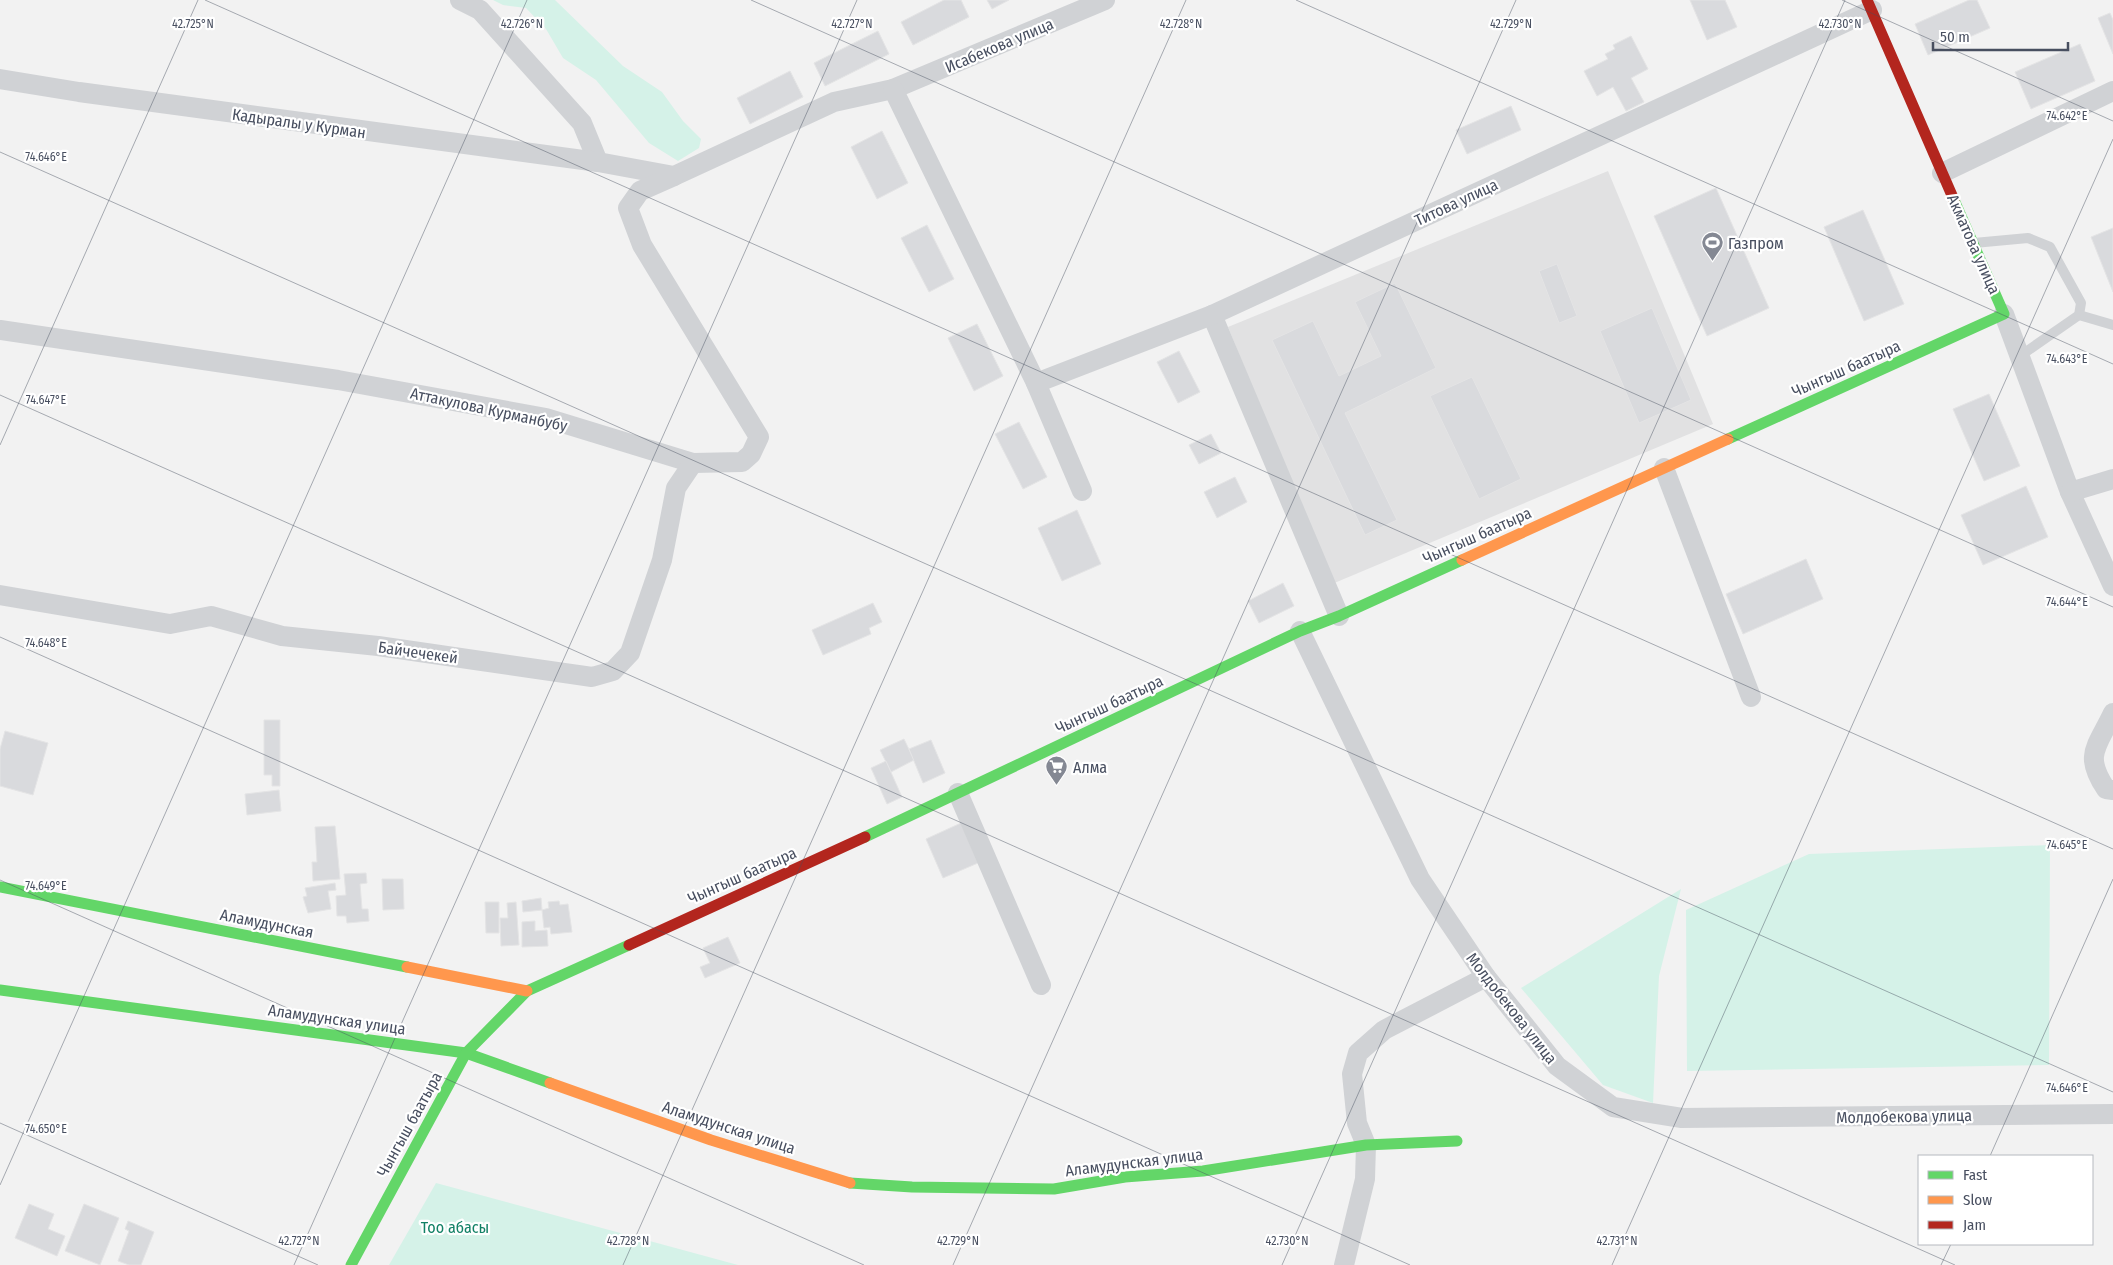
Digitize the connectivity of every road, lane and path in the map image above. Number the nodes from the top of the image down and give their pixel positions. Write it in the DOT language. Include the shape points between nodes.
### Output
graph roads {
  1 [pos="460,0"];
  2 [pos="1105,0"];
  3 [pos="1870,5"];
  4 [pos="0,79"];
  5 [pos="893,89"];
  6 [pos="2113,91"];
  7 [pos="598,162"];
  8 [pos="1942,173"];
  9 [pos="674,176"];
  10 [pos="1973,243"];
  11 [pos="2004,314"];
  12 [pos="1212,315"];
  13 [pos="2079,315"];
  14 [pos="2113,325"];
  15 [pos="0,330"];
  16 [pos="2020,356"];
  17 [pos="1036,383"];
  18 [pos="694,463"];
  19 [pos="1664,468"];
  20 [pos="2113,479"];
  21 [pos="1082,491"];
  22 [pos="2070,492"];
  23 [pos="2113,586"];
  24 [pos="0,595"];
  25 [pos="1339,616"];
  26 [pos="1300,631"];
  27 [pos="1751,697"];
  28 [pos="2113,714"];
  29 [pos="2113,790"];
  30 [pos="958,793"];
  31 [pos="0,887"];
  32 [pos="1486,977"];
  33 [pos="1041,985"];
  34 [pos="0,990"];
  35 [pos="527,991"];
  36 [pos="466,1053"];
  37 [pos="2113,1114"];
  38 [pos="1457,1141"];
  39 [pos="1366,1145"];
  40 [pos="351,1265"];
  41 [pos="1344,1265"];
  1 -- 7 [label="street" via="480,10 582,123"];
  2 -- 5 [label="street, Исабекова улица"];
  3 -- 8 [label="main road, Акматова улица"];
  3 -- 12 [label="street, Титова улица"];
  4 -- 7 [label="street, Кадыралы у Курман"];
  5 -- 9 [label="street, Исабекова улица" via="834,102"];
  5 -- 17 [label="street"];
  6 -- 8 [label="street"];
  7 -- 9 [label="street, Кадыралы у Курман"];
  8 -- 10 [label="main road, Акматова улица"];
  9 -- 18 [label="street, Аттакулова Курманбубу" via="640,191 628,208 642,246 760,437 751,454 742,462"];
  10 -- 11 [label="main road, Акматова улица"];
  10 -- 13 [label="lane" via="2028,238 2050,246 2081,303"];
  11 -- 16 [label="street, Акматова улица"];
  11 -- 19 [label="main road, Чынгыш баатыра"];
  12 -- 17 [label="street, Титова улица"];
  12 -- 25 [label="street"];
  13 -- 14 [label="lane"];
  13 -- 16 [label="lane"];
  15 -- 18 [label="street, Аттакулова Курманбубу" via="338,380 537,417"];
  16 -- 22 [label="street, Акматова улица"];
  17 -- 21 [label="street"];
  18 -- 24 [label="street, Байчечекей" via="676,488 662,560 630,653 613,671 592,677 387,647 282,636 211,616 170,624"];
  19 -- 25 [label="main road, Чынгыш баатыра"];
  19 -- 27 [label="street"];
  20 -- 22 [label="street"];
  22 -- 23 [label="street, Акматова улица"];
  25 -- 26 [label="main road, Чынгыш баатыра"];
  26 -- 30 [label="main road, Чынгыш баатыра"];
  26 -- 32 [label="street, Молдобекова улица" via="1420,879"];
  28 -- 29 [label="street" via="2092,756 2095,773 2106,789"];
  30 -- 33 [label="street"];
  30 -- 35 [label="main road, Чынгыш баатыра"];
  31 -- 35 [label="main road, Аламудунская"];
  32 -- 37 [label="street, Молдобекова улица" via="1557,1066 1612,1107 1682,1118"];
  32 -- 39 [label="street" via="1384,1030 1358,1053 1352,1074 1357,1123"];
  34 -- 36 [label="main road, Аламудунская улица"];
  35 -- 36 [label="main road, Чынгыш баатыра"];
  36 -- 39 [label="main road, Аламудунская улица" via="711,1140 846,1183 1054,1189 1125,1177 1203,1171"];
  36 -- 40 [label="main road, Чынгыш баатыра"];
  38 -- 39 [label="main road, Аламудунская улица"];
  39 -- 41 [label="street" via="1365,1178"];
}
